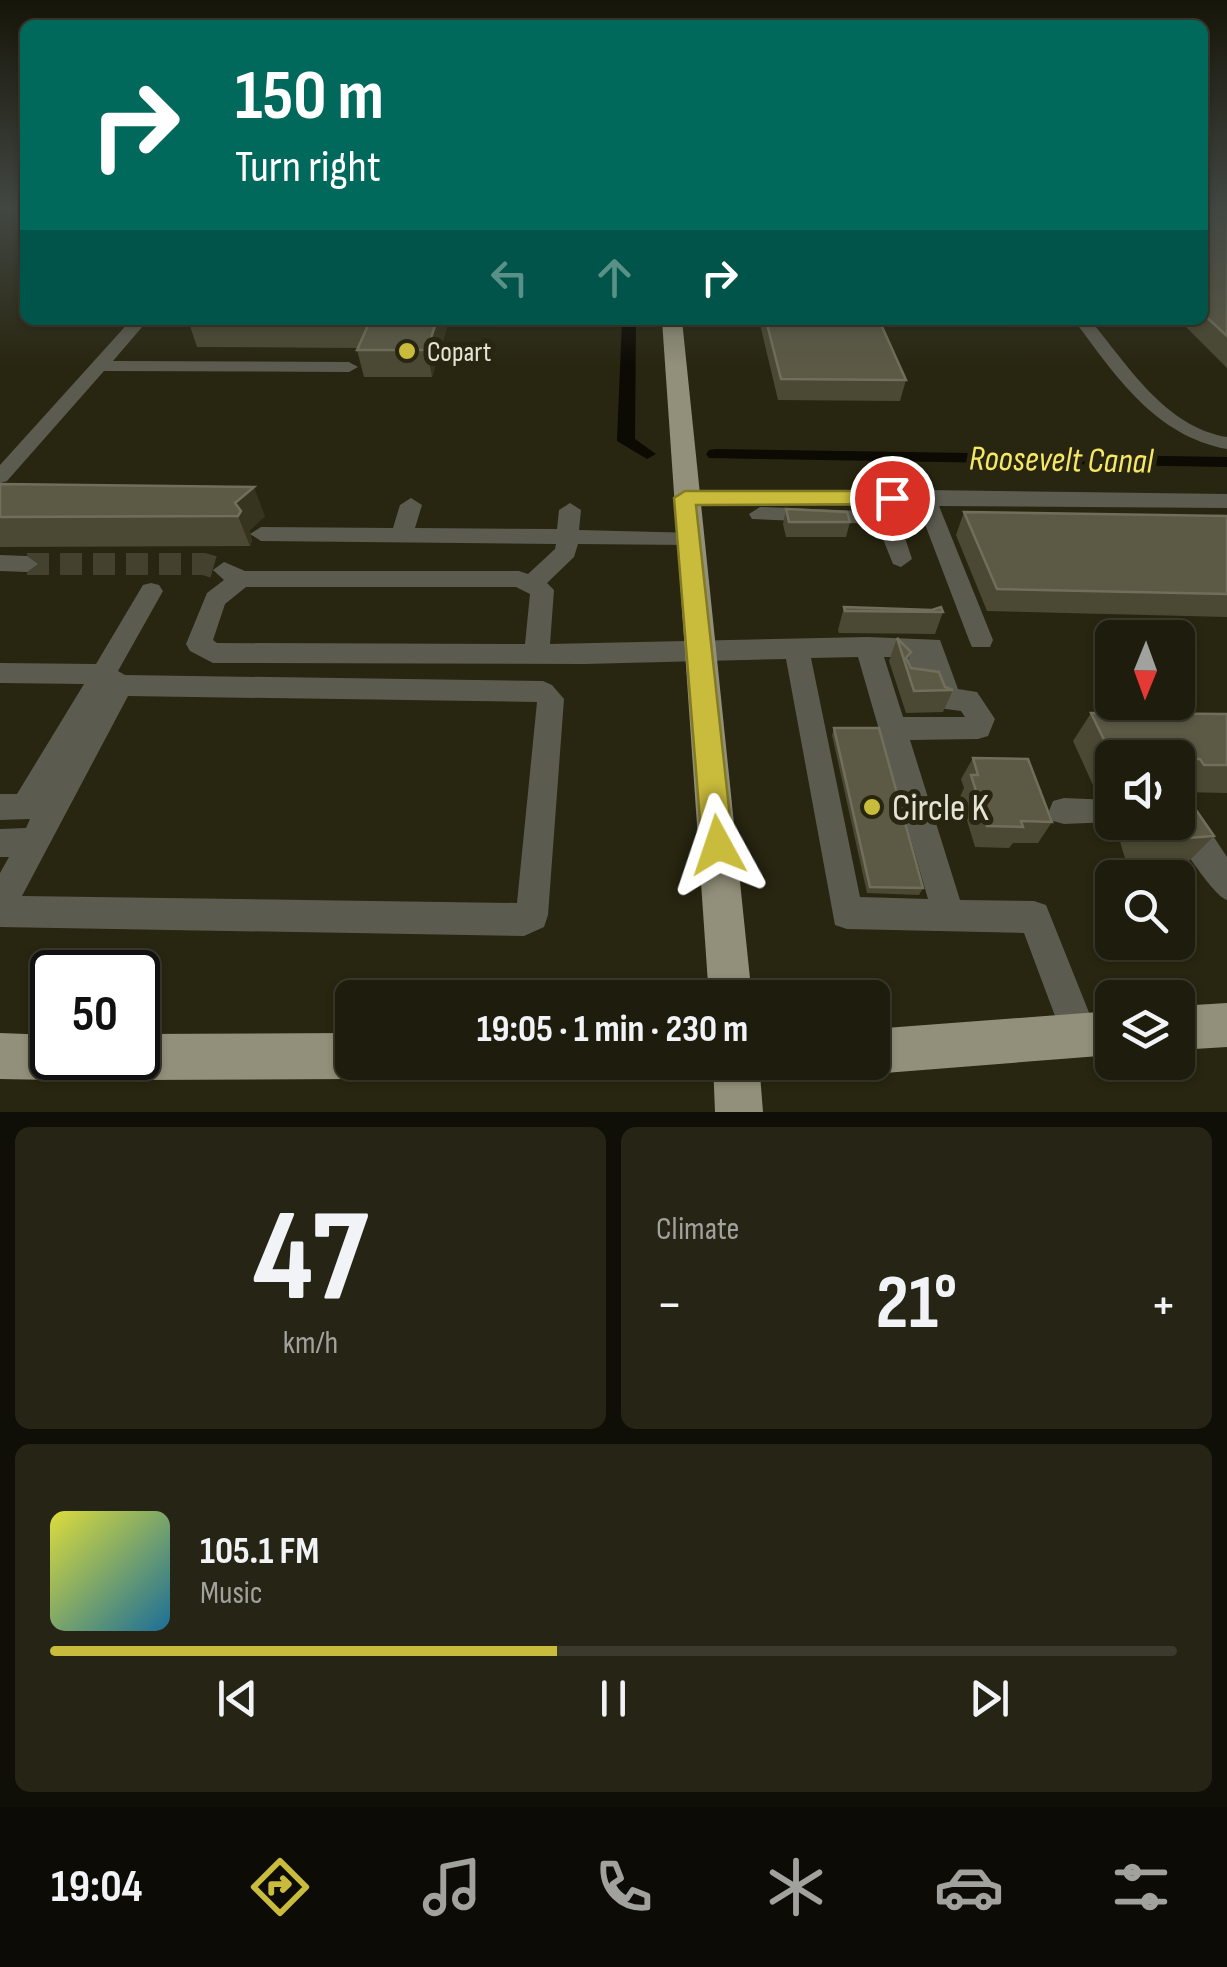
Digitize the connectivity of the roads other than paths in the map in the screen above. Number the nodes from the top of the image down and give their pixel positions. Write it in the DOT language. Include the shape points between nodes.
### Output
graph roads {
  1 [pos="136,325"];
  2 [pos="672,325"];
  3 [pos="1086,325"];
  4 [pos="100,366"];
  5 [pos="349,367"];
  6 [pos="1227,442"];
  7 [pos="0,477"];
  8 [pos="925,497"];
  9 [pos="685,498"];
  10 [pos="1227,500"];
  11 [pos="410,505"];
  12 [pos="570,510"];
  13 [pos="760,514"];
  14 [pos="261,534"];
  15 [pos="402,535"];
  16 [pos="568,537"];
  17 [pos="689,538"];
  18 [pos="901,559"];
  19 [pos="533,583"];
  20 [pos="151,591"];
  21 [pos="980,640"];
  22 [pos="797,648"];
  23 [pos="699,649"];
  24 [pos="537,654"];
  25 [pos="871,655"];
  26 [pos="0,673"];
  27 [pos="111,679"];
  28 [pos="892,748"];
  29 [pos="0,807"];
  30 [pos="1064,811"];
  31 [pos="1095,811"];
  32 [pos="1195,835"];
  33 [pos="35,842"];
  34 [pos="0,843"];
  35 [pos="1227,884"];
  36 [pos="949,916"];
  37 [pos="729,980"];
  38 [pos="1227,1025"];
  39 [pos="1195,1027"];
  40 [pos="1095,1032"];
  41 [pos="1095,1034"];
  42 [pos="890,1051"];
  43 [pos="0,1056"];
  44 [pos="30,1056"];
  45 [pos="335,1056"];
  46 [pos="160,1057"];
  47 [pos="737,1080"];
  48 [pos="739,1112"];
  1 -- 4 [label="lane"];
  2 -- 9 [label="main road"];
  3 -- 6 [label="lane" via="1172,424"];
  4 -- 5 [label="lane"];
  4 -- 7 [label="lane"];
  8 -- 9 [label="lane"];
  8 -- 10 [label="lane"];
  8 -- 21 [label="lane"];
  9 -- 17 [label="main road"];
  11 -- 15 [label="lane"];
  12 -- 16 [label="lane"];
  13 -- 18 [label="lane" via="882,517"];
  14 -- 15 [label="lane"];
  15 -- 16 [label="lane"];
  16 -- 17 [label="lane"];
  16 -- 19 [label="lane" via="566,552"];
  17 -- 23 [label="main road"];
  19 -- 24 [label="lane" via="542,590"];
  19 -- 24 [label="lane" via="232,575 199,644 213,653"];
  20 -- 27 [label="lane"];
  22 -- 23 [label="lane"];
  22 -- 25 [label="lane"];
  22 -- 36 [label="lane" via="835,790 848,859 847,913"];
  23 -- 24 [label="lane"];
  23 -- 37 [label="main road"];
  25 -- 28 [label="lane"];
  25 -- 28 [label="lane" via="921,656 948,700 968,700 982,719 978,728"];
  26 -- 27 [label="lane"];
  27 -- 29 [label="lane" via="25,808"];
  27 -- 33 [label="lane"];
  27 -- 33 [label="lane" via="547,693 532,915 519,920 2,912"];
  28 -- 36 [label="lane" via="921,860"];
  30 -- 31 [label="lane"];
  32 -- 35 [label="lane"];
  33 -- 34 [label="lane"];
  36 -- 40 [label="lane" via="1034,918"];
  38 -- 39 [label="main road"];
  41 -- 42 [label="main road"];
  43 -- 44 [label="main road"];
  45 -- 46 [label="main road"];
  47 -- 48 [label="main road"];
}
